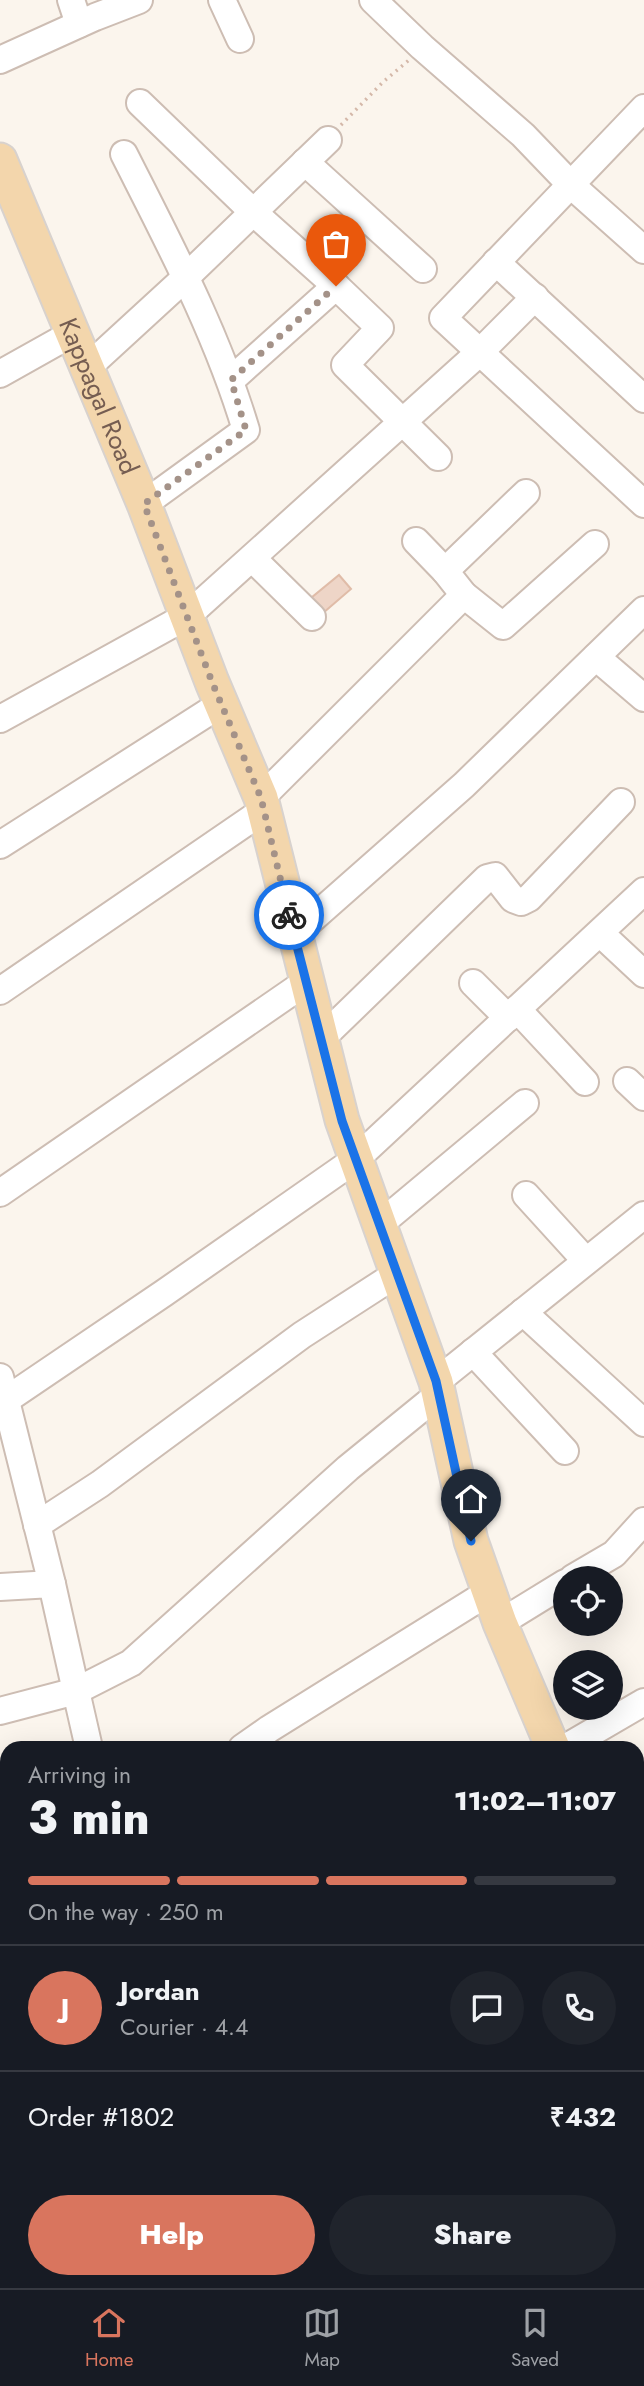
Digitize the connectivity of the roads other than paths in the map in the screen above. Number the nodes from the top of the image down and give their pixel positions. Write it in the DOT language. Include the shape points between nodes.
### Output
graph roads {
  1 [pos="139,0"];
  2 [pos="222,0"];
  3 [pos="373,0"];
  4 [pos="75,12"];
  5 [pos="240,38"];
  6 [pos="0,60"];
  7 [pos="140,103"];
  8 [pos="644,108"];
  9 [pos="328,140"];
  10 [pos="124,154"];
  11 [pos="0,160"];
  12 [pos="305,162"];
  13 [pos="571,185"];
  14 [pos="7,203"];
  15 [pos="253,212"];
  16 [pos="644,250"];
  17 [pos="496,262"];
  18 [pos="423,269"];
  19 [pos="186,278"];
  20 [pos="336,286"];
  21 [pos="535,298"];
  22 [pos="73,333"];
  23 [pos="480,352"];
  24 [pos="88,367"];
  25 [pos="0,374"];
  26 [pos="231,380"];
  27 [pos="644,399"];
  28 [pos="401,423"];
  29 [pos="438,457"];
  30 [pos="526,493"];
  31 [pos="644,503"];
  32 [pos="144,504"];
  33 [pos="416,541"];
  34 [pos="594,544"];
  35 [pos="252,558"];
  36 [pos="445,571"];
  37 [pos="464,595"];
  38 [pos="644,610"];
  39 [pos="187,616"];
  40 [pos="312,617"];
  41 [pos="596,657"];
  42 [pos="644,698"];
  43 [pos="221,704"];
  44 [pos="0,719"];
  45 [pos="621,802"];
  46 [pos="262,804"];
  47 [pos="0,845"];
  48 [pos="644,891"];
  49 [pos="600,933"];
  50 [pos="294,935"];
  51 [pos="644,974"];
  52 [pos="306,982"];
  53 [pos="473,983"];
  54 [pos="0,991"];
  55 [pos="512,1014"];
  56 [pos="321,1038"];
  57 [pos="585,1082"];
  58 [pos="525,1103"];
  59 [pos="356,1159"];
  60 [pos="0,1193"];
  61 [pos="526,1195"];
  62 [pos="644,1215"];
  63 [pos="380,1224"];
  64 [pos="586,1261"];
  65 [pos="398,1273"];
  66 [pos="523,1312"];
  67 [pos="473,1352"];
  68 [pos="3,1388"];
  69 [pos="437,1388"];
  70 [pos="644,1423"];
  71 [pos="565,1451"];
  72 [pos="37,1525"];
  73 [pos="639,1537"];
  74 [pos="594,1566"];
  75 [pos="52,1584"];
  76 [pos="0,1587"];
  77 [pos="553,1587"];
  78 [pos="495,1607"];
  79 [pos="76,1691"];
  80 [pos="644,1702"];
  81 [pos="0,1712"];
  82 [pos="87,1741"];
  83 [pos="252,1741"];
  84 [pos="550,1741"];
  85 [pos="577,1741"];
  1 -- 4 [label="street"];
  2 -- 5 [label="street"];
  3 -- 13 [label="street" via="523,135"];
  4 -- 6 [label="street"];
  7 -- 15 [label="street"];
  8 -- 13 [label="street"];
  9 -- 12 [label="street"];
  10 -- 19 [label="street"];
  11 -- 14 [label="main road, Kappagal Road"];
  12 -- 15 [label="street"];
  12 -- 18 [label="street"];
  13 -- 16 [label="street"];
  13 -- 17 [label="street"];
  14 -- 22 [label="main road, Kappagal Road"];
  15 -- 19 [label="street"];
  15 -- 20 [label="street"];
  17 -- 21 [label="street"];
  17 -- 23 [label="street" via="443,318"];
  19 -- 24 [label="street"];
  19 -- 26 [label="street"];
  20 -- 26 [label="street"];
  20 -- 28 [label="street" via="380,328 345,365"];
  21 -- 23 [label="street"];
  21 -- 27 [label="street"];
  22 -- 24 [label="main road, Kappagal Road"];
  22 -- 25 [label="street"];
  23 -- 28 [label="street"];
  23 -- 31 [label="street"];
  24 -- 32 [label="main road, Kappagal Road"];
  26 -- 32 [label="street" via="246,430"];
  28 -- 29 [label="street"];
  28 -- 35 [label="street"];
  30 -- 36 [label="street"];
  32 -- 39 [label="main road, Kappagal Road"];
  33 -- 36 [label="street"];
  34 -- 37 [label="street" via="503,626"];
  35 -- 39 [label="street"];
  35 -- 40 [label="street"];
  36 -- 37 [label="street"];
  37 -- 46 [label="street"];
  38 -- 41 [label="street"];
  39 -- 43 [label="main road, Kappagal Road"];
  39 -- 44 [label="street"];
  41 -- 42 [label="street"];
  41 -- 50 [label="street" via="464,785"];
  43 -- 46 [label="main road, Kappagal Road"];
  43 -- 47 [label="street"];
  45 -- 56 [label="street" via="522,902 513,899 495,876 487,878"];
  46 -- 50 [label="main road, Kappagal Road"];
  46 -- 54 [label="street"];
  48 -- 49 [label="street"];
  49 -- 51 [label="street"];
  49 -- 55 [label="street"];
  50 -- 52 [label="main road, Kappagal Road"];
  52 -- 56 [label="main road, Kappagal Road"];
  52 -- 60 [label="street"];
  53 -- 55 [label="street"];
  55 -- 57 [label="street"];
  55 -- 59 [label="street"];
  56 -- 59 [label="main road, Kappagal Road"];
  58 -- 63 [label="street"];
  59 -- 63 [label="main road, Kappagal Road"];
  59 -- 68 [label="street" via="164,1293"];
  61 -- 64 [label="street"];
  62 -- 64 [label="street"];
  63 -- 65 [label="main road, Kappagal Road"];
  64 -- 66 [label="street"];
  65 -- 69 [label="main road, Kappagal Road"];
  65 -- 72 [label="street" via="302,1335"];
  66 -- 67 [label="street"];
  66 -- 70 [label="street"];
  67 -- 69 [label="street"];
  67 -- 71 [label="street"];
  68 -- 72 [label="street"];
  69 -- 78 [label="main road, Kappagal Road" via="471,1541"];
  69 -- 79 [label="street" via="131,1662"];
  72 -- 75 [label="street"];
  73 -- 74 [label="street"];
  75 -- 76 [label="street"];
  75 -- 79 [label="street"];
  77 -- 78 [label="street"];
  78 -- 83 [label="street"];
  78 -- 84 [label="main road, Kappagal Road"];
  79 -- 81 [label="street"];
  79 -- 82 [label="street"];
  80 -- 85 [label="street"];
}
